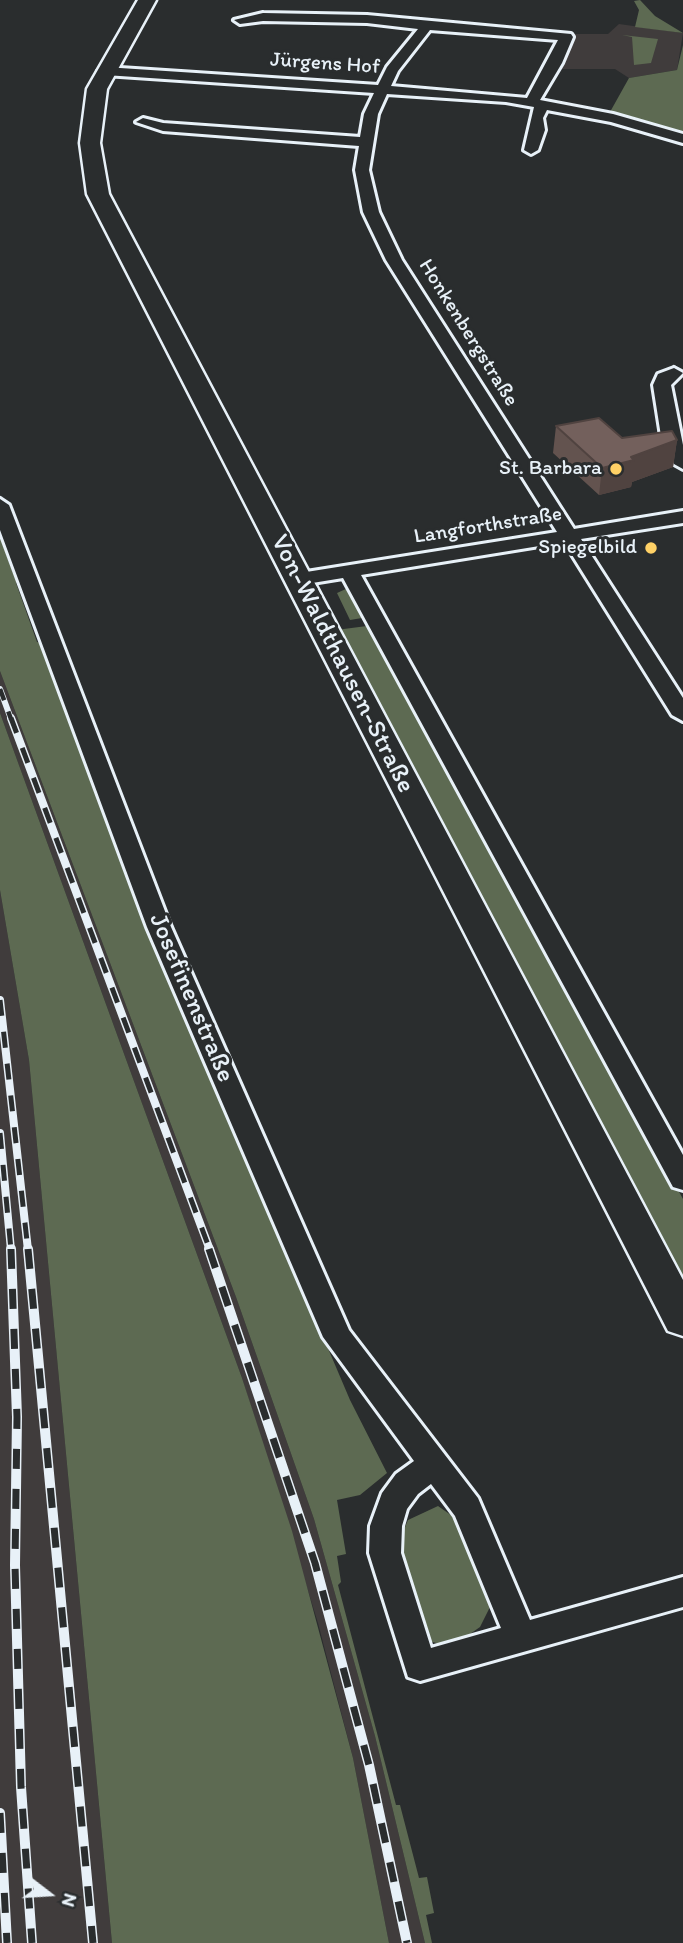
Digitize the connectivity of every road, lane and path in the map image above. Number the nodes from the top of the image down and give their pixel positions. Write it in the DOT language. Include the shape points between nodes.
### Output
graph roads {
  1 [pos="147,0"];
  2 [pos="240,20"];
  3 [pos="427,26"];
  4 [pos="105,71"];
  5 [pos="381,89"];
  6 [pos="537,102"];
  7 [pos="143,122"];
  8 [pos="683,139"];
  9 [pos="365,142"];
  10 [pos="531,150"];
  11 [pos="674,373"];
  12 [pos="683,464"];
  13 [pos="0,505"];
  14 [pos="683,517"];
  15 [pos="570,536"];
  16 [pos="349,571"];
  17 [pos="300,579"];
  18 [pos="673,681"];
  19 [pos="683,715"];
  20 [pos="683,1181"];
  21 [pos="683,1320"];
  22 [pos="434,1464"];
  23 [pos="683,1592"];
  24 [pos="521,1637"];
  1 -- 4 [label="street, Von-Waldthausen-Straße"];
  2 -- 3 [label="street" via="367,19"];
  3 -- 5 [label="street, Honkenbergstraße"];
  3 -- 6 [label="street" via="566,37"];
  4 -- 5 [label="street, Jürgens Hof"];
  4 -- 17 [label="street, Von-Waldthausen-Straße" via="90,125 98,194 260,511"];
  5 -- 6 [label="street, Jürgens Hof"];
  5 -- 9 [label="street, Honkenbergstraße"];
  6 -- 8 [label="street, Jürgens Hof" via="624,120"];
  6 -- 10 [label="street" via="538,130"];
  7 -- 9 [label="street"];
  9 -- 15 [label="street, Honkenbergstraße" via="363,181 379,230"];
  11 -- 12 [label="street" via="662,385 670,436"];
  13 -- 22 [label="street, Josefinenstraße" via="159,927 337,1337"];
  14 -- 15 [label="street, Langforthstraße"];
  15 -- 16 [label="street, Langforthstraße"];
  15 -- 18 [label="street, Honkenbergstraße"];
  16 -- 17 [label="street, Langforthstraße"];
  16 -- 20 [label="street, Von-Waldthausen-Straße"];
  17 -- 21 [label="street, Von-Waldthausen-Straße"];
  18 -- 19 [label="street, Honkenbergstraße"];
  22 -- 24 [label="street, Josefinenstraße" via="467,1508"];
  22 -- 24 [label="street" via="407,1484 393,1503 386,1526 385,1553 421,1665"];
  23 -- 24 [label="street"];
}
